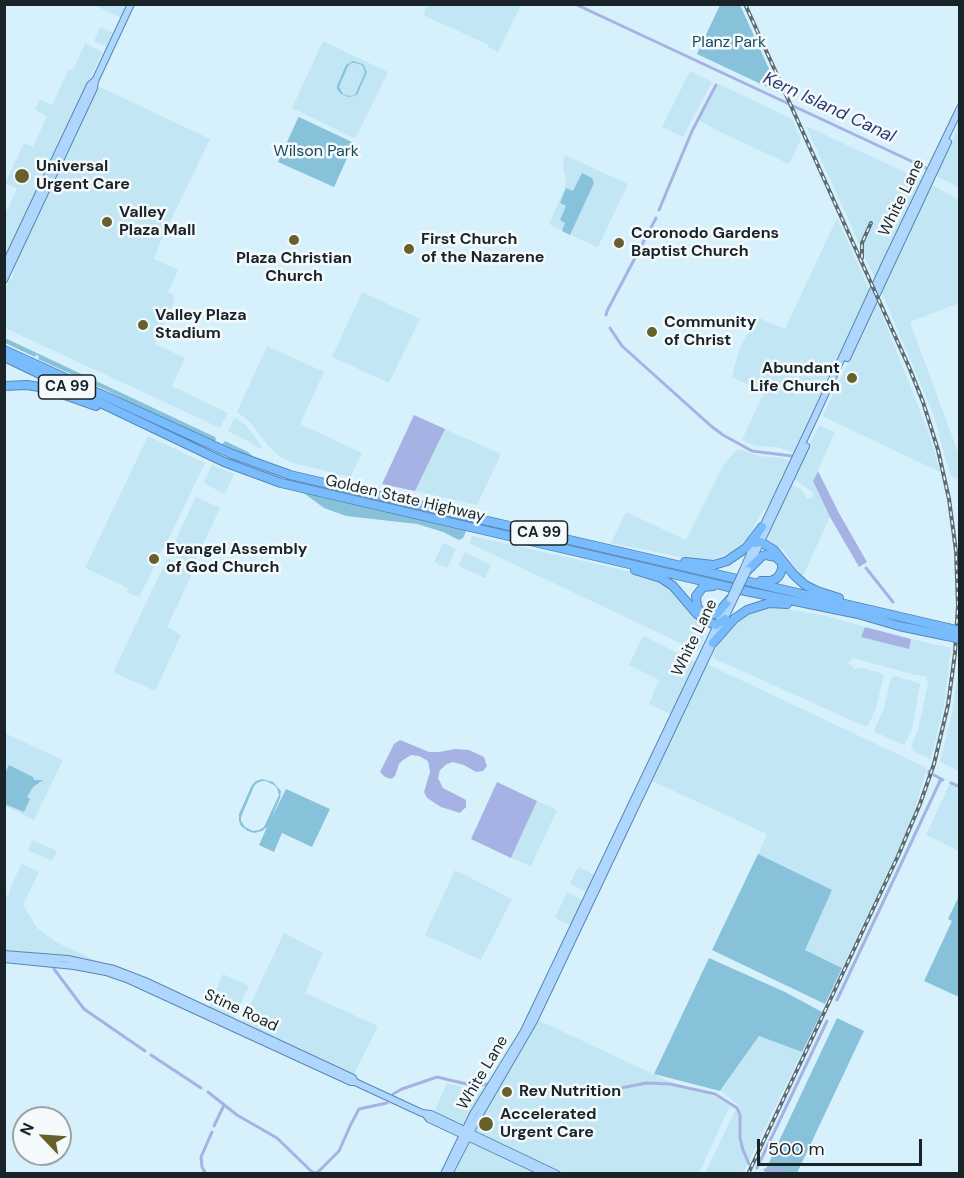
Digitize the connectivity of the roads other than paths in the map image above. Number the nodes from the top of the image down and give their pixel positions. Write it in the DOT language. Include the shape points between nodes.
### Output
graph roads {
  1 [pos="131,4"];
  2 [pos="95,81"];
  3 [pos="960,109"];
  4 [pos="78,111"];
  5 [pos="958,120"];
  6 [pos="77,124"];
  7 [pos="56,157"];
  8 [pos="56,170"];
  9 [pos="904,229"];
  10 [pos="17,239"];
  11 [pos="17,254"];
  12 [pos="887,265"];
  13 [pos="6,271"];
  14 [pos="4,280"];
  15 [pos="869,298"];
  16 [pos="868,313"];
  17 [pos="4,349"];
  18 [pos="4,357"];
  19 [pos="4,386"];
  20 [pos="129,417"];
  21 [pos="788,478"];
  22 [pos="762,526"];
  23 [pos="758,543"];
  24 [pos="627,554"];
  25 [pos="603,558"];
  26 [pos="745,570"];
  27 [pos="736,578"];
  28 [pos="741,590"];
  29 [pos="731,600"];
  30 [pos="868,609"];
  31 [pos="858,614"];
  32 [pos="724,620"];
  33 [pos="716,625"];
  34 [pos="960,631"];
  35 [pos="947,632"];
  36 [pos="960,639"];
  37 [pos="713,643"];
  38 [pos="680,701"];
  39 [pos="675,723"];
  40 [pos="651,769"];
  41 [pos="640,791"];
  42 [pos="4,954"];
  43 [pos="4,959"];
  44 [pos="113,971"];
  45 [pos="539,1004"];
  46 [pos="527,1030"];
  47 [pos="310,1064"];
  48 [pos="328,1066"];
  49 [pos="494,1080"];
  50 [pos="355,1082"];
  51 [pos="488,1101"];
  52 [pos="466,1134"];
  53 [pos="496,1150"];
  54 [pos="518,1155"];
  55 [pos="446,1173"];
  56 [pos="552,1173"];
  1 -- 2 [label="main road"];
  2 -- 4 [label="main road"];
  2 -- 6 [label="main road"];
  3 -- 5 [label="main road, White Lane"];
  3 -- 9 [label="main road, White Lane"];
  4 -- 6 [label="main road"];
  4 -- 7 [label="main road"];
  5 -- 9 [label="main road, White Lane"];
  6 -- 8 [label="main road"];
  7 -- 8 [label="main road"];
  7 -- 10 [label="main road"];
  8 -- 11 [label="main road"];
  9 -- 12 [label="main road, White Lane"];
  10 -- 11 [label="main road"];
  10 -- 13 [label="main road"];
  11 -- 13 [label="main road"];
  12 -- 15 [label="main road, White Lane"];
  12 -- 16 [label="main road, White Lane"];
  13 -- 14 [label="main road"];
  15 -- 16 [label="main road"];
  15 -- 21 [label="main road, White Lane"];
  16 -- 21 [label="main road, White Lane"];
  17 -- 24 [label="highway, Golden State Highway / CA 99" via="265,467"];
  18 -- 20 [label="highway, Golden State Highway / CA 99"];
  19 -- 20 [label="highway" via="45,388"];
  20 -- 25 [label="highway, Golden State Highway / CA 99" via="224,462 281,483"];
  21 -- 22 [label="main road, White Lane"];
  21 -- 23 [label="main road, White Lane"];
  22 -- 23 [label="main road, White Lane"];
  22 -- 24 [label="highway" via="742,552 714,565"];
  23 -- 26 [label="main road, White Lane"];
  23 -- 30 [label="highway" via="777,552 805,585"];
  24 -- 27 [label="highway, Golden State Highway / CA 99"];
  25 -- 28 [label="highway, Golden State Highway / CA 99"];
  25 -- 33 [label="highway" via="666,581 697,614"];
  26 -- 27 [label="highway" via="766,555 776,556 782,563 780,574 771,581"];
  26 -- 29 [label="main road, White Lane, bridge"];
  27 -- 30 [label="highway, Golden State Highway / CA 99"];
  28 -- 29 [label="highway" via="706,586 697,594 696,604 702,613 711,615"];
  28 -- 31 [label="highway, Golden State Highway / CA 99"];
  29 -- 32 [label="main road, White Lane"];
  29 -- 33 [label="main road, White Lane"];
  30 -- 35 [label="highway, Golden State Highway / CA 99"];
  31 -- 35 [label="highway, Golden State Highway / CA 99" via="899,626"];
  31 -- 37 [label="highway" via="764,604 739,615"];
  32 -- 33 [label="highway"];
  32 -- 37 [label="main road, White Lane"];
  33 -- 38 [label="main road, White Lane"];
  34 -- 35 [label="highway, Golden State Highway / CA 99, bridge"];
  35 -- 36 [label="highway, Golden State Highway / CA 99, bridge"];
  37 -- 39 [label="main road, White Lane"];
  38 -- 39 [label="main road"];
  38 -- 40 [label="main road, White Lane"];
  39 -- 40 [label="main road, White Lane"];
  40 -- 41 [label="main road, White Lane"];
  41 -- 45 [label="main road, White Lane"];
  41 -- 45 [label="main road, White Lane"];
  42 -- 44 [label="main road" via="68,959"];
  43 -- 44 [label="main road"];
  44 -- 47 [label="main road, Stine Road"];
  44 -- 48 [label="main road, Stine Road" via="150,983"];
  45 -- 46 [label="main road, White Lane"];
  46 -- 49 [label="main road, White Lane"];
  46 -- 51 [label="main road, White Lane"];
  47 -- 48 [label="main road"];
  47 -- 50 [label="main road, Stine Road"];
  48 -- 50 [label="main road, Stine Road"];
  49 -- 51 [label="main road"];
  49 -- 52 [label="main road, White Lane"];
  50 -- 52 [label="main road, Stine Road" via="431,1114"];
  51 -- 52 [label="main road, White Lane"];
  52 -- 53 [label="main road, Stine Road"];
  52 -- 54 [label="main road, Stine Road"];
  52 -- 55 [label="main road, White Lane"];
  52 -- 55 [label="main road, White Lane"];
  53 -- 54 [label="main road"];
  53 -- 56 [label="main road, Stine Road"];
  54 -- 56 [label="main road, Stine Road"];
}
